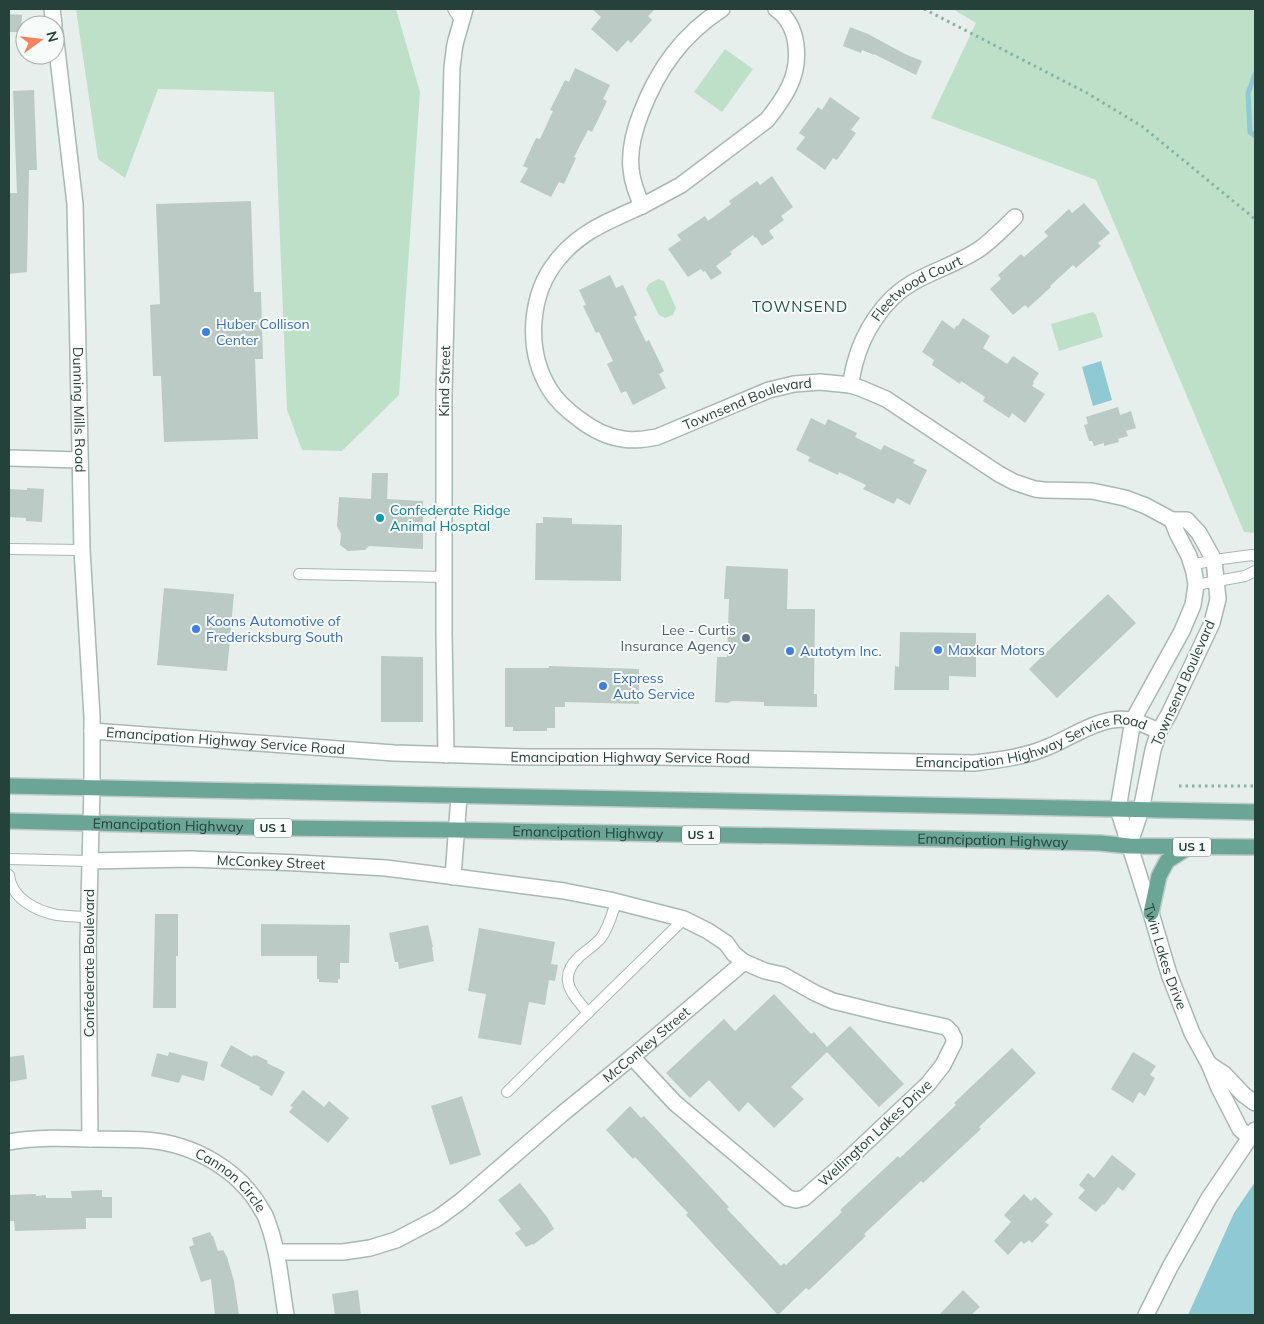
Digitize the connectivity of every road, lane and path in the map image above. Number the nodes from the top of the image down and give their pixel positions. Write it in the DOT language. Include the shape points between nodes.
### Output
graph roads {
  1 [pos="453,9"];
  2 [pos="722,9"];
  3 [pos="776,9"];
  4 [pos="924,9"];
  5 [pos="463,16"];
  6 [pos="59,65"];
  7 [pos="642,206"];
  8 [pos="1015,217"];
  9 [pos="1255,219"];
  10 [pos="850,385"];
  11 [pos="9,458"];
  12 [pos="80,460"];
  13 [pos="1172,520"];
  14 [pos="9,549"];
  15 [pos="82,550"];
  16 [pos="1255,556"];
  17 [pos="1214,560"];
  18 [pos="1192,565"];
  19 [pos="1255,571"];
  20 [pos="299,574"];
  21 [pos="444,577"];
  22 [pos="1216,582"];
  23 [pos="1196,586"];
  24 [pos="1133,720"];
  25 [pos="92,731"];
  26 [pos="1159,731"];
  27 [pos="446,755"];
  28 [pos="9,786"];
  29 [pos="1179,786"];
  30 [pos="1255,786"];
  31 [pos="92,788"];
  32 [pos="459,796"];
  33 [pos="1118,809"];
  34 [pos="1141,810"];
  35 [pos="1255,812"];
  36 [pos="9,821"];
  37 [pos="90,822"];
  38 [pos="456,830"];
  39 [pos="1129,846"];
  40 [pos="1190,847"];
  41 [pos="1255,847"];
  42 [pos="9,859"];
  43 [pos="89,861"];
  44 [pos="9,875"];
  45 [pos="452,877"];
  46 [pos="616,902"];
  47 [pos="1151,913"];
  48 [pos="88,917"];
  49 [pos="684,919"];
  50 [pos="744,962"];
  51 [pos="588,1013"];
  52 [pos="632,1057"];
  53 [pos="1209,1064"];
  54 [pos="507,1092"];
  55 [pos="1255,1103"];
  56 [pos="1254,1135"];
  57 [pos="90,1139"];
  58 [pos="9,1142"];
  59 [pos="276,1252"];
  60 [pos="286,1315"];
  61 [pos="1146,1315"];
  1 -- 5 [label="lane"];
  2 -- 7 [label="street" via="688,36 670,56 646,100 631,149 634,189"];
  3 -- 7 [label="street, Townsend Boulevard" via="787,19 796,47 790,86 777,107 767,120 681,185"];
  4 -- 9 [label="path" via="1087,93 1143,127"];
  5 -- 21 [label="street, Kind Street" via="452,67 444,395"];
  6 -- 12 [label="street, Dunning Mills Road" via="76,204"];
  7 -- 10 [label="street, Townsend Boulevard" via="590,230 558,258 546,276 534,312 533,332 541,372 561,404 589,426 606,434 641,440 658,437 769,390 820,382"];
  8 -- 10 [label="street, Fleetwood Court" via="980,248 912,282 890,300 863,340"];
  10 -- 13 [label="street, Townsend Boulevard" via="886,399 1014,482 1044,490 1092,491 1125,498"];
  11 -- 12 [label="street"];
  12 -- 15 [label="street, Dunning Mills Road"];
  13 -- 17 [label="street, Townsend Boulevard" via="1187,520 1199,533"];
  13 -- 18 [label="street, Townsend Boulevard"];
  14 -- 15 [label="lane"];
  15 -- 25 [label="street, Dunning Mills Road"];
  16 -- 17 [label="lane"];
  17 -- 18 [label="lane"];
  17 -- 22 [label="street, Townsend Boulevard"];
  18 -- 23 [label="street, Townsend Boulevard"];
  19 -- 22 [label="lane"];
  20 -- 21 [label="lane"];
  21 -- 27 [label="street, Kind Street"];
  22 -- 23 [label="lane"];
  22 -- 26 [label="street, Townsend Boulevard" via="1218,599 1212,623"];
  23 -- 24 [label="street, Townsend Boulevard" via="1193,605 1182,631"];
  24 -- 26 [label="street, Emancipation Highway Service Road"];
  24 -- 27 [label="street, Emancipation Highway Service Road" via="1101,723 1050,746 1010,759 974,763"];
  24 -- 33 [label="street, Townsend Boulevard"];
  25 -- 27 [label="street, Emancipation Highway Service Road"];
  25 -- 31 [label="street, Dunning Mills Road"];
  26 -- 34 [label="street, Townsend Boulevard"];
  28 -- 31 [label="main road"];
  29 -- 30 [label="path"];
  31 -- 32 [label="main road"];
  31 -- 37 [label="street, Confederate Boulevard"];
  32 -- 33 [label="main road"];
  32 -- 38 [label="street"];
  33 -- 34 [label="main road"];
  33 -- 39 [label="street, Twin Lakes Drive"];
  34 -- 35 [label="main road"];
  34 -- 39 [label="street"];
  36 -- 37 [label="main road, Emancipation Highway / US 1"];
  37 -- 38 [label="main road, Emancipation Highway / US 1"];
  37 -- 43 [label="street, Confederate Boulevard"];
  38 -- 39 [label="main road, Emancipation Highway / US 1" via="946,839"];
  38 -- 45 [label="street"];
  39 -- 40 [label="main road, Emancipation Highway / US 1"];
  39 -- 47 [label="street, Twin Lakes Drive"];
  40 -- 41 [label="main road, Emancipation Highway / US 1"];
  40 -- 47 [label="main road" via="1167,861 1159,876"];
  42 -- 43 [label="lane"];
  43 -- 45 [label="street, McConkey Street" via="190,859 299,863 386,868"];
  43 -- 48 [label="street, Confederate Boulevard"];
  44 -- 48 [label="lane" via="18,896 34,907 55,915"];
  45 -- 46 [label="street, McConkey Street" via="564,891"];
  46 -- 49 [label="street, McConkey Street"];
  46 -- 51 [label="lane" via="600,939 569,969 571,992"];
  47 -- 53 [label="street, Twin Lakes Drive" via="1169,974 1192,1033"];
  48 -- 57 [label="street, Confederate Boulevard"];
  49 -- 50 [label="street, McConkey Street" via="726,943"];
  49 -- 51 [label="lane"];
  50 -- 52 [label="street, McConkey Street"];
  50 -- 52 [label="street, Wellington Lakes Drive" via="783,975 833,1001 946,1027 954,1043 928,1084 841,1166 804,1198 796,1200 788,1198 675,1103"];
  51 -- 54 [label="lane"];
  52 -- 59 [label="street, McConkey Street" via="461,1202 415,1231 370,1248 343,1252"];
  53 -- 55 [label="street, Twin Lakes Drive"];
  53 -- 56 [label="street, Twin Lakes Drive" via="1240,1129"];
  56 -- 61 [label="street, Twin Lakes Drive" via="1209,1198"];
  57 -- 58 [label="street, Cannon Circle" via="37,1138"];
  57 -- 59 [label="street, Cannon Circle" via="172,1144 212,1159 250,1192 264,1212"];
  59 -- 60 [label="street, Cannon Circle"];
}
